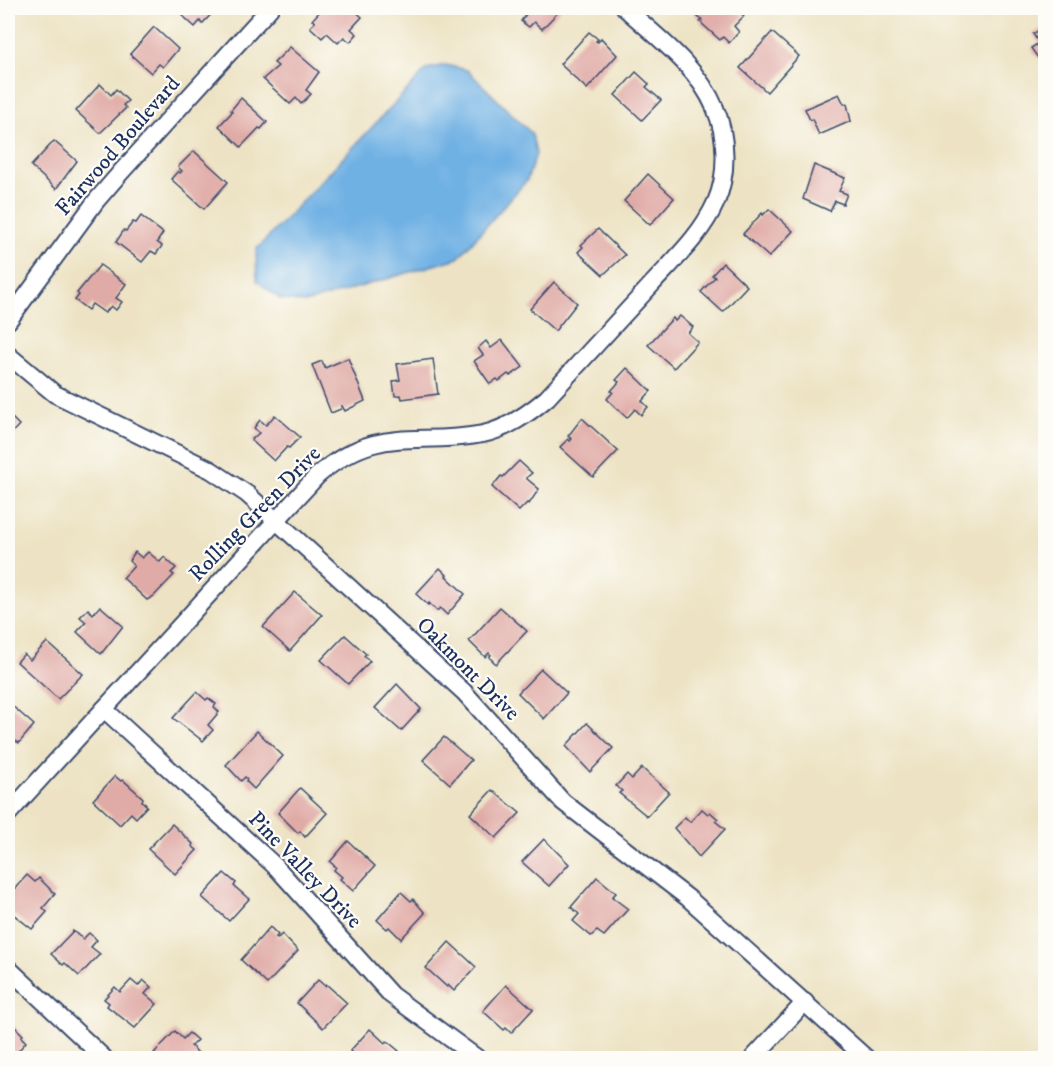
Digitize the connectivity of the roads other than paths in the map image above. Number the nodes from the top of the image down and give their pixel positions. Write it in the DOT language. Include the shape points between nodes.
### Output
graph roads {
  1 [pos="270,8"];
  2 [pos="625,8"];
  3 [pos="8,321"];
  4 [pos="8,355"];
  5 [pos="277,520"];
  6 [pos="104,709"];
  7 [pos="8,814"];
  8 [pos="8,968"];
  9 [pos="805,1002"];
  10 [pos="104,1059"];
  11 [pos="477,1059"];
  12 [pos="753,1059"];
  13 [pos="866,1059"];
  1 -- 3 [label="street, Fairwood Boulevard" via="96,201"];
  2 -- 5 [label="street, Rolling Green Drive" via="682,59 716,109 724,165 716,201 695,236 528,414 485,434 398,439 355,450 317,476"];
  4 -- 5 [label="street, Oakmont Drive" via="55,394 211,470"];
  5 -- 6 [label="street, Rolling Green Drive"];
  5 -- 9 [label="street, Oakmont Drive" via="464,692 563,802 688,898"];
  6 -- 7 [label="street, Rolling Green Drive"];
  6 -- 11 [label="street, Pine Valley Drive" via="276,867 391,995"];
  8 -- 10 [label="street"];
  9 -- 12 [label="street"];
  9 -- 13 [label="street, Oakmont Drive"];
}
